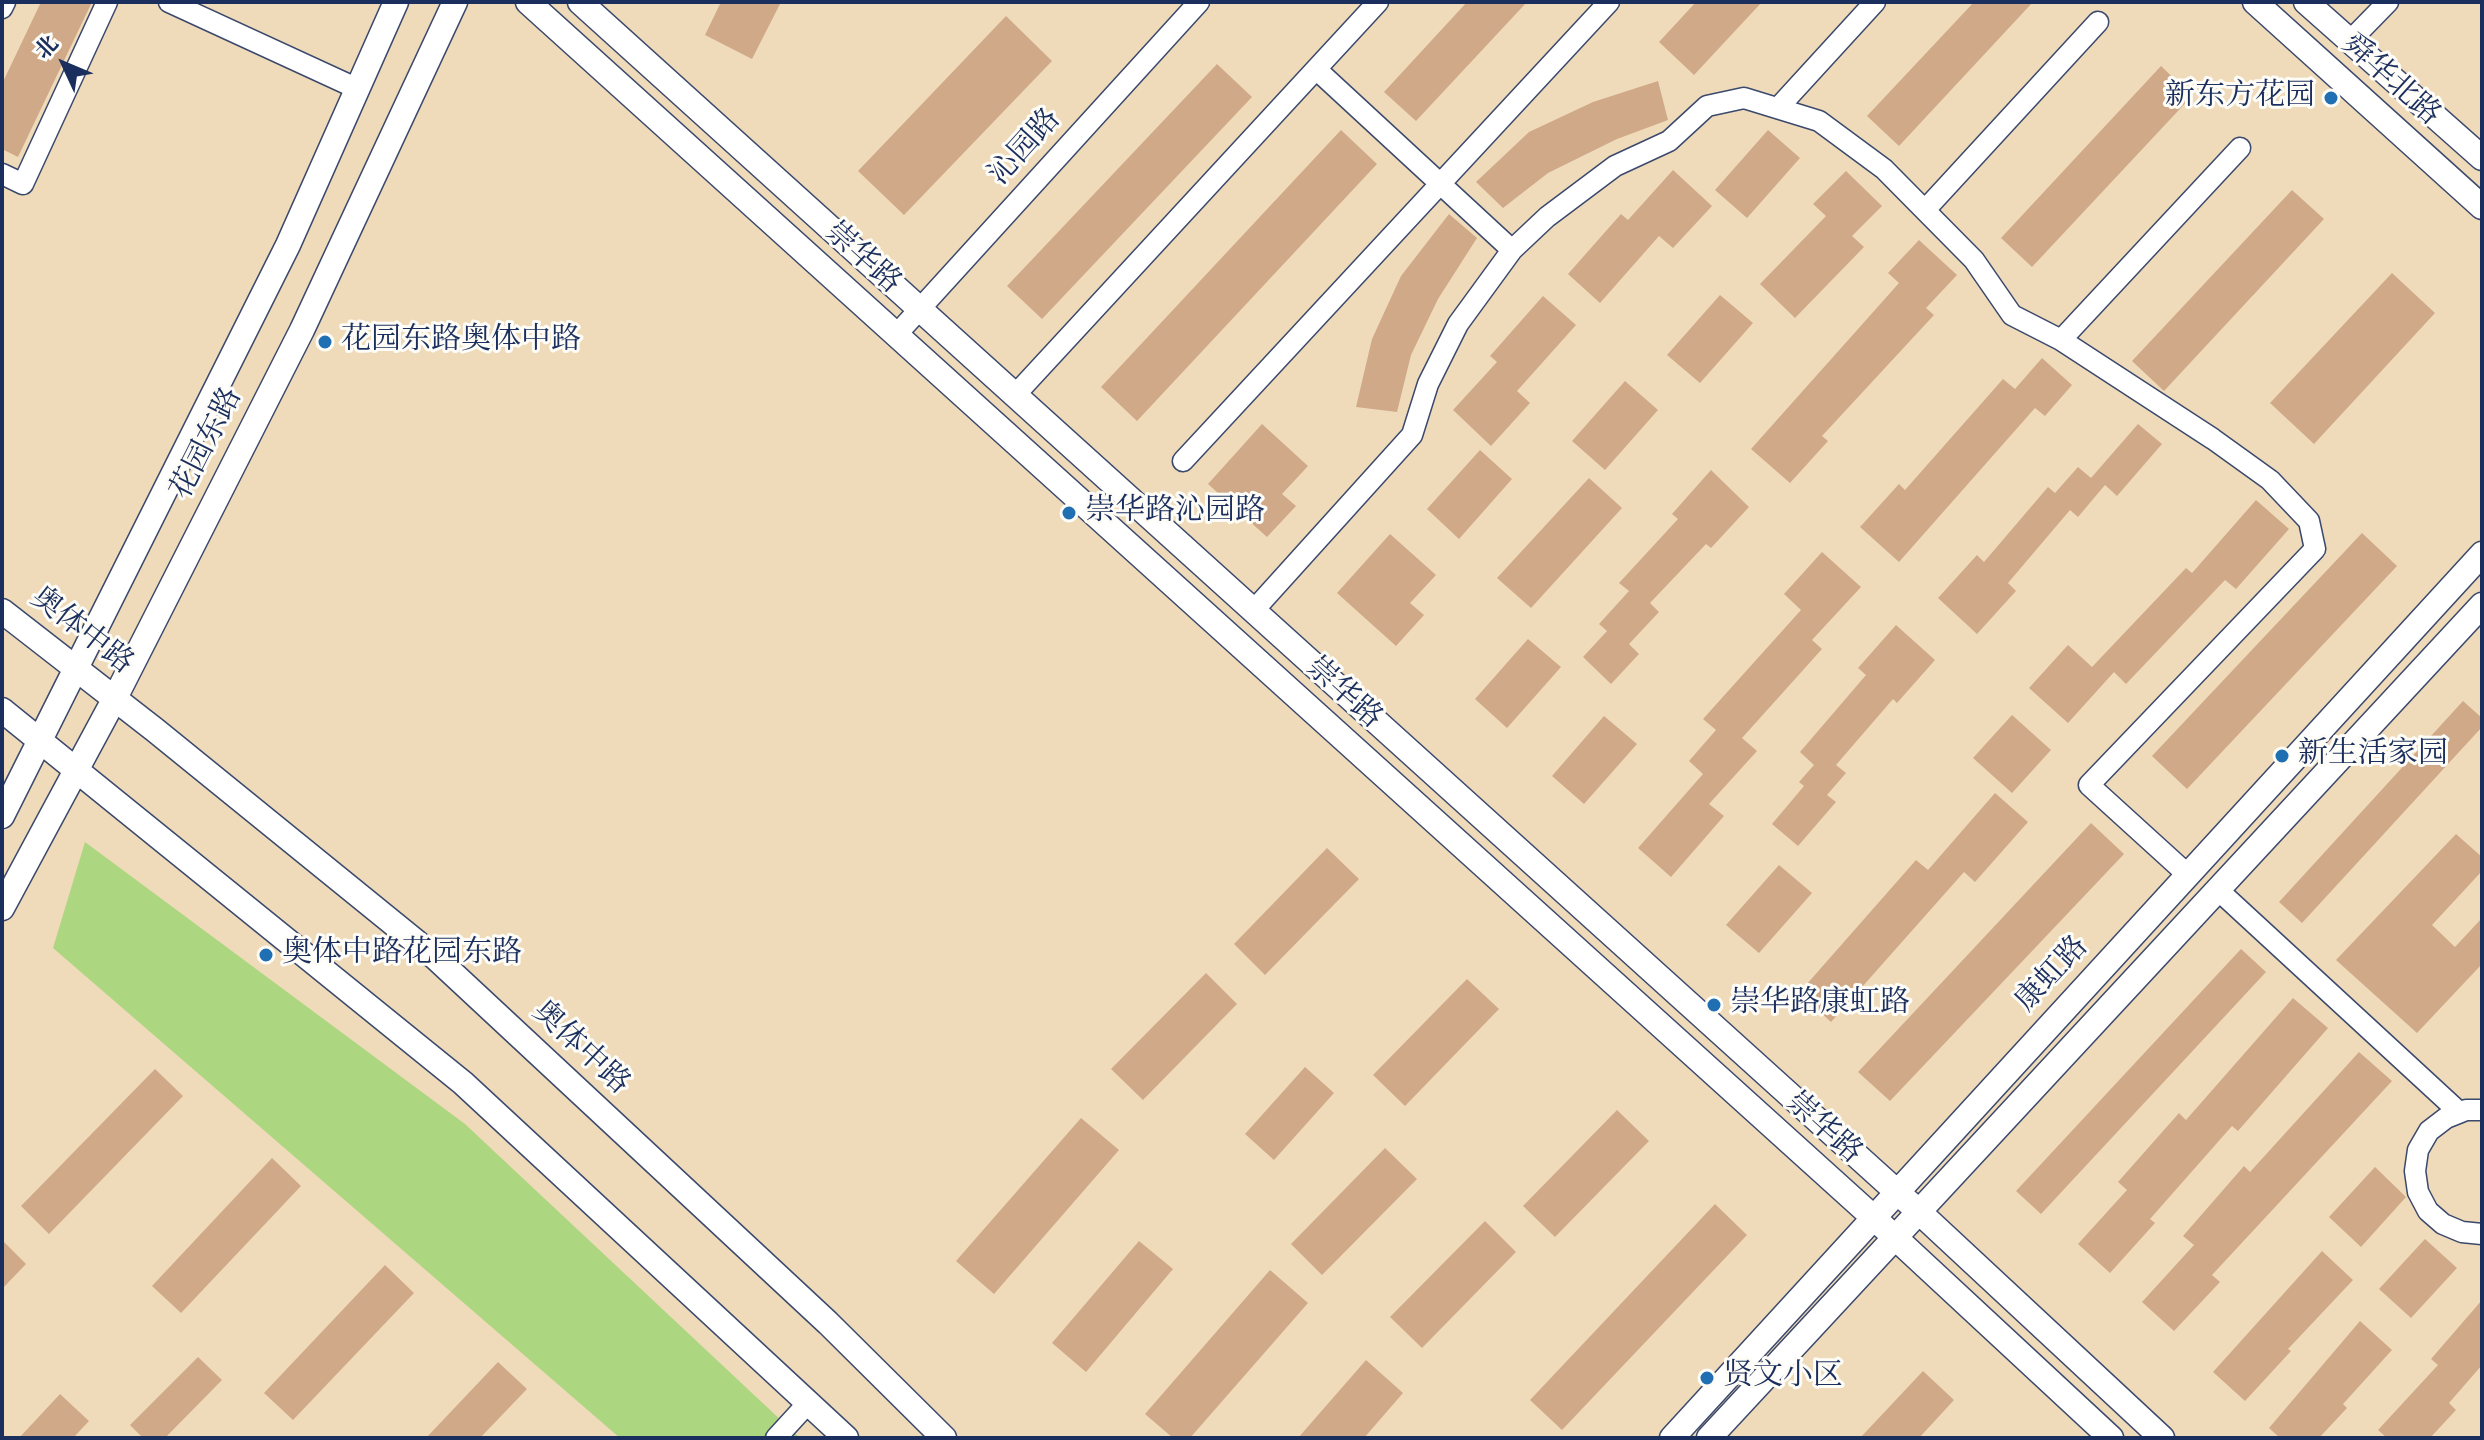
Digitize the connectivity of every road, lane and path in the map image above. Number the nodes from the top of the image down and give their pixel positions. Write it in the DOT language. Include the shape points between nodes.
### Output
graph roads {
  1 [pos="5,2"];
  2 [pos="107,2"];
  3 [pos="169,2"];
  4 [pos="396,2"];
  5 [pos="455,2"];
  6 [pos="528,2"];
  7 [pos="580,2"];
  8 [pos="1199,2"];
  9 [pos="1378,2"];
  10 [pos="1609,2"];
  11 [pos="1875,2"];
  12 [pos="2255,2"];
  13 [pos="2306,2"];
  14 [pos="2388,2"];
  15 [pos="2,8"];
  16 [pos="2098,22"];
  17 [pos="2350,41"];
  18 [pos="1316,69"];
  19 [pos="358,89"];
  20 [pos="1778,108"];
  21 [pos="2240,148"];
  22 [pos="2482,158"];
  23 [pos="2,174"];
  24 [pos="1440,184"];
  25 [pos="2482,207"];
  26 [pos="1925,210"];
  27 [pos="1512,250"];
  28 [pos="921,308"];
  29 [pos="897,334"];
  30 [pos="2061,340"];
  31 [pos="1016,394"];
  32 [pos="1183,461"];
  33 [pos="2482,554"];
  34 [pos="2482,605"];
  35 [pos="1254,610"];
  36 [pos="2,611"];
  37 [pos="77,671"];
  38 [pos="115,698"];
  39 [pos="2,710"];
  40 [pos="40,739"];
  41 [pos="77,769"];
  42 [pos="2,816"];
  43 [pos="2188,875"];
  44 [pos="2217,889"];
  45 [pos="2,908"];
  46 [pos="2482,1110"];
  47 [pos="2459,1112"];
  48 [pos="1897,1192"];
  49 [pos="1917,1210"];
  50 [pos="1874,1218"];
  51 [pos="2482,1234"];
  52 [pos="1893,1236"];
  53 [pos="809,1402"];
  54 [pos="776,1438"];
  55 [pos="846,1438"];
  56 [pos="944,1438"];
  57 [pos="1672,1438"];
  58 [pos="1709,1438"];
  59 [pos="2111,1438"];
  60 [pos="2162,1438"];
  1 -- 15 [label="street"];
  2 -- 23 [label="street" via="23,184"];
  3 -- 19 [label="street"];
  4 -- 19 [label="main road, 花园东路"];
  5 -- 38 [label="main road, 花园东路" via="302,330"];
  6 -- 29 [label="main road, 崇华路"];
  7 -- 28 [label="main road, 崇华路"];
  8 -- 28 [label="street, 沁园路"];
  9 -- 18 [label="street"];
  10 -- 24 [label="street"];
  11 -- 20 [label="street"];
  12 -- 25 [label="main road, 舜华北路"];
  13 -- 17 [label="main road, 舜华北路"];
  14 -- 17 [label="street"];
  16 -- 26 [label="street"];
  17 -- 22 [label="main road, 舜华北路"];
  18 -- 24 [label="street"];
  18 -- 31 [label="street"];
  19 -- 37 [label="main road, 花园东路" via="288,245"];
  20 -- 26 [label="street" via="1819,121 1884,169"];
  20 -- 27 [label="street" via="1744,98 1707,106 1669,141 1615,166"];
  21 -- 30 [label="street"];
  24 -- 27 [label="street"];
  24 -- 32 [label="street"];
  26 -- 30 [label="street" via="1974,260 2012,315"];
  27 -- 35 [label="street" via="1458,324 1428,384 1412,435"];
  28 -- 29 [label="street, 沁园路"];
  28 -- 31 [label="main road, 崇华路"];
  29 -- 50 [label="main road, 崇华路"];
  30 -- 43 [label="street" via="2270,480 2309,521 2315,549 2089,785"];
  31 -- 35 [label="main road, 崇华路"];
  33 -- 43 [label="main road, 康虹路"];
  34 -- 44 [label="main road, 康虹路"];
  35 -- 48 [label="main road, 崇华路"];
  36 -- 37 [label="main road, 奥体中路"];
  37 -- 38 [label="main road, 奥体中路"];
  37 -- 40 [label="main road, 花园东路"];
  38 -- 41 [label="main road, 花园东路"];
  38 -- 56 [label="main road, 奥体中路" via="436,958"];
  39 -- 40 [label="main road"];
  40 -- 41 [label="main road"];
  40 -- 42 [label="main road, 花园东路"];
  41 -- 45 [label="main road, 花园东路"];
  41 -- 53 [label="main road" via="463,1083"];
  43 -- 48 [label="main road, 康虹路"];
  44 -- 47 [label="street"];
  44 -- 49 [label="main road, 康虹路"];
  46 -- 47 [label="street"];
  47 -- 51 [label="street" via="2429,1131 2418,1150 2418,1192 2443,1224"];
  48 -- 49 [label="main road, 崇华路"];
  48 -- 50 [label="main road, 康虹路"];
  49 -- 52 [label="main road, 康虹路"];
  49 -- 60 [label="main road, 崇华路"];
  50 -- 52 [label="main road, 崇华路"];
  50 -- 57 [label="main road, 康虹路"];
  52 -- 58 [label="main road, 康虹路"];
  52 -- 59 [label="main road, 崇华路"];
  53 -- 54 [label="street"];
  53 -- 55 [label="main road"];
}
